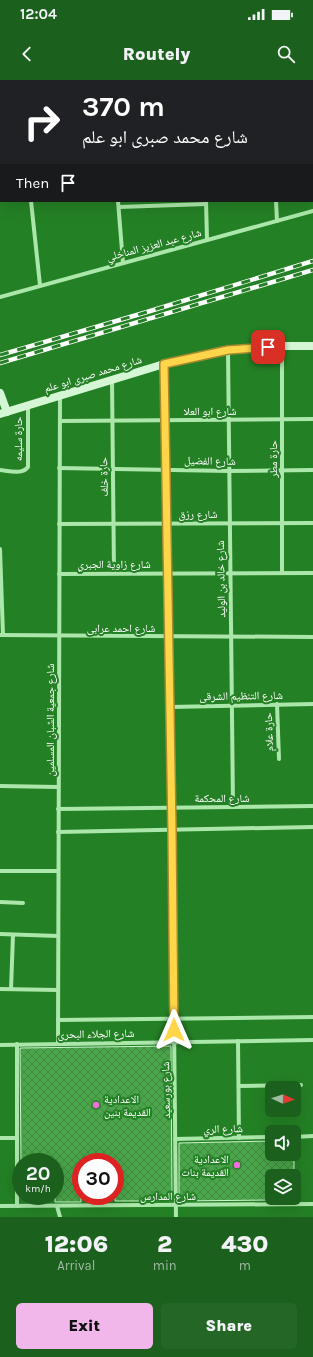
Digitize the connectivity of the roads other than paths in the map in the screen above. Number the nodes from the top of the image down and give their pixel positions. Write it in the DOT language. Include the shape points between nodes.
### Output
graph roads {
  1 [pos="32,202"];
  2 [pos="118,202"];
  3 [pos="206,202"];
  4 [pos="276,202"];
  5 [pos="163,203"];
  6 [pos="119,207"];
  7 [pos="313,211"];
  8 [pos="277,221"];
  9 [pos="207,240"];
  10 [pos="124,262"];
  11 [pos="40,285"];
  12 [pos="0,297"];
  13 [pos="282,346"];
  14 [pos="313,346"];
  15 [pos="228,350"];
  16 [pos="164,364"];
  17 [pos="112,380"];
  18 [pos="0,392"];
  19 [pos="60,396"];
  20 [pos="28,406"];
  21 [pos="3,413"];
  22 [pos="282,419"];
  23 [pos="313,419"];
  24 [pos="112,420"];
  25 [pos="164,420"];
  26 [pos="229,420"];
  27 [pos="60,421"];
  28 [pos="59,468"];
  29 [pos="112,469"];
  30 [pos="166,469"];
  31 [pos="0,470"];
  32 [pos="229,470"];
  33 [pos="282,470"];
  34 [pos="313,470"];
  35 [pos="166,523"];
  36 [pos="230,523"];
  37 [pos="282,523"];
  38 [pos="313,523"];
  39 [pos="59,524"];
  40 [pos="113,524"];
  41 [pos="0,549"];
  42 [pos="114,573"];
  43 [pos="168,573"];
  44 [pos="230,573"];
  45 [pos="282,573"];
  46 [pos="313,573"];
  47 [pos="59,574"];
  48 [pos="2,635"];
  49 [pos="59,636"];
  50 [pos="169,637"];
  51 [pos="231,637"];
  52 [pos="313,638"];
  53 [pos="277,704"];
  54 [pos="313,704"];
  55 [pos="231,705"];
  56 [pos="170,707"];
  57 [pos="279,759"];
  58 [pos="0,786"];
  59 [pos="58,787"];
  60 [pos="313,806"];
  61 [pos="172,807"];
  62 [pos="232,807"];
  63 [pos="58,809"];
  64 [pos="313,827"];
  65 [pos="172,830"];
  66 [pos="58,832"];
  67 [pos="0,871"];
  68 [pos="58,871"];
  69 [pos="0,902"];
  70 [pos="23,903"];
  71 [pos="0,934"];
  72 [pos="12,935"];
  73 [pos="58,936"];
  74 [pos="0,989"];
  75 [pos="12,989"];
  76 [pos="58,990"];
  77 [pos="313,1017"];
  78 [pos="174,1018"];
  79 [pos="58,1020"];
  80 [pos="313,1040"];
  81 [pos="174,1041"];
  82 [pos="238,1041"];
  83 [pos="17,1044"];
  84 [pos="58,1044"];
  85 [pos="0,1045"];
  86 [pos="239,1086"];
  87 [pos="265,1086"];
  88 [pos="313,1136"];
  89 [pos="265,1137"];
  90 [pos="301,1137"];
  91 [pos="0,1138"];
  92 [pos="17,1138"];
  93 [pos="240,1138"];
  94 [pos="175,1139"];
  95 [pos="313,1204"];
  96 [pos="176,1205"];
  97 [pos="0,1206"];
  98 [pos="17,1206"];
  99 [pos="57,1206"];
  100 [pos="60,1217"];
  101 [pos="176,1217"];
  1 -- 11 [label="street"];
  2 -- 6 [label="street"];
  3 -- 5 [label="street"];
  3 -- 9 [label="street"];
  4 -- 8 [label="street"];
  5 -- 6 [label="street"];
  6 -- 10 [label="street"];
  7 -- 8 [label="street, شارع عبد العزيز المناخلي"];
  8 -- 9 [label="street, شارع عبد العزيز المناخلي"];
  9 -- 10 [label="street, شارع عبد العزيز المناخلي"];
  10 -- 11 [label="street, شارع عبد العزيز المناخلي"];
  11 -- 12 [label="street, شارع عبد العزيز المناخلي"];
  13 -- 14 [label="street, شارع محمد صبرى ابو علم"];
  13 -- 15 [label="street, شارع محمد صبرى ابو علم"];
  13 -- 22 [label="street, حارة مطر"];
  15 -- 16 [label="street, شارع محمد صبرى ابو علم"];
  15 -- 26 [label="street, شارع خالد بن الوليد"];
  16 -- 17 [label="street, شارع محمد صبرى ابو علم"];
  16 -- 25 [label="street, شارع بورسعيد"];
  17 -- 19 [label="street, شارع محمد صبرى ابو علم"];
  17 -- 24 [label="street, حارة خلف"];
  18 -- 21 [label="street"];
  19 -- 20 [label="street, شارع محمد صبرى ابو علم"];
  19 -- 27 [label="street, شارع جمعية الشبان المسلمين"];
  20 -- 21 [label="street, شارع محمد صبرى ابو علم"];
  20 -- 31 [label="street, حارة سليمه" via="28,466 21,472"];
  22 -- 23 [label="street, شارع ابو العلا"];
  22 -- 26 [label="street, شارع ابو العلا"];
  22 -- 33 [label="street, حارة مطر"];
  24 -- 25 [label="street, شارع ابو العلا"];
  24 -- 27 [label="street, شارع ابو العلا"];
  24 -- 29 [label="street, حارة خلف"];
  25 -- 26 [label="street, شارع ابو العلا"];
  25 -- 30 [label="street, شارع بورسعيد"];
  26 -- 32 [label="street, شارع خالد بن الوليد"];
  27 -- 28 [label="street, شارع جمعية الشبان المسلمين"];
  28 -- 29 [label="street, شارع الفضيل"];
  28 -- 39 [label="street, شارع جمعية الشبان المسلمين"];
  29 -- 30 [label="street, شارع الفضيل"];
  29 -- 40 [label="street, حارة خلف"];
  30 -- 32 [label="street, شارع الفضيل"];
  30 -- 35 [label="street, شارع بورسعيد"];
  32 -- 33 [label="street, شارع الفضيل"];
  32 -- 36 [label="street, شارع خالد بن الوليد"];
  33 -- 34 [label="street, شارع الفضيل"];
  33 -- 37 [label="street, حارة مطر"];
  35 -- 36 [label="street, شارع رزق"];
  35 -- 40 [label="street, شارع رزق"];
  35 -- 43 [label="street, شارع بورسعيد"];
  36 -- 37 [label="street, شارع رزق"];
  36 -- 44 [label="street, شارع خالد بن الوليد"];
  37 -- 38 [label="street, شارع رزق"];
  37 -- 45 [label="street, حارة مطر"];
  39 -- 40 [label="street, شارع رزق"];
  39 -- 47 [label="street, شارع جمعية الشبان المسلمين"];
  40 -- 42 [label="street, حارة خلف"];
  41 -- 48 [label="street"];
  42 -- 43 [label="street, شارع زاوية الجبري"];
  42 -- 47 [label="street, شارع زاوية الجبري"];
  43 -- 44 [label="street, شارع زاوية الجبري"];
  43 -- 50 [label="street, شارع بورسعيد"];
  44 -- 45 [label="street, شارع زاوية الجبري"];
  44 -- 51 [label="street, شارع خالد بن الوليد"];
  45 -- 46 [label="street, شارع زاوية الجبري"];
  47 -- 49 [label="street, شارع جمعية الشبان المسلمين"];
  48 -- 49 [label="street, شارع احمد عرابى"];
  49 -- 50 [label="street, شارع احمد عرابى"];
  49 -- 59 [label="street, شارع جمعية الشبان المسلمين"];
  50 -- 51 [label="street, شارع احمد عرابى"];
  50 -- 56 [label="street, شارع بورسعيد"];
  51 -- 52 [label="street, شارع احمد عرابى"];
  51 -- 55 [label="street, شارع خالد بن الوليد"];
  53 -- 54 [label="street, شارع التنظيم الشرقى"];
  53 -- 55 [label="street, شارع التنظيم الشرقى"];
  53 -- 57 [label="street, حارة علام"];
  55 -- 56 [label="street, شارع التنظيم الشرقى"];
  55 -- 62 [label="street, شارع خالد بن الوليد"];
  56 -- 61 [label="street, شارع بورسعيد"];
  58 -- 59 [label="street"];
  59 -- 63 [label="street, شارع جمعية الشبان المسلمين"];
  60 -- 62 [label="street, شارع المحكمة"];
  61 -- 62 [label="street, شارع المحكمة"];
  61 -- 63 [label="street, شارع المحكمة"];
  61 -- 65 [label="street, شارع بورسعيد"];
  63 -- 66 [label="street, شارع جمعية الشبان المسلمين"];
  64 -- 65 [label="street"];
  65 -- 66 [label="street"];
  65 -- 78 [label="street, شارع بورسعيد"];
  66 -- 68 [label="street, شارع جمعية الشبان المسلمين"];
  67 -- 68 [label="street"];
  68 -- 73 [label="street, شارع جمعية الشبان المسلمين"];
  69 -- 70 [label="street"];
  71 -- 72 [label="street"];
  72 -- 73 [label="street"];
  72 -- 75 [label="street"];
  73 -- 76 [label="street, شارع جمعية الشبان المسلمين"];
  74 -- 75 [label="street"];
  75 -- 76 [label="street"];
  76 -- 79 [label="street, شارع جمعية الشبان المسلمين"];
  77 -- 78 [label="street, شارع الجلاء البحرى"];
  78 -- 79 [label="street, شارع الجلاء البحرى"];
  78 -- 81 [label="street, شارع بورسعيد"];
  79 -- 84 [label="street, شارع جمعية الشبان المسلمين"];
  80 -- 82 [label="street, شارع الجلاء البحرى"];
  81 -- 82 [label="street, شارع الجلاء البحرى"];
  81 -- 84 [label="street, شارع الجلاء البحرى"];
  81 -- 94 [label="street, شارع بورسعيد"];
  82 -- 86 [label="street"];
  83 -- 84 [label="street, شارع الجلاء البحرى"];
  83 -- 85 [label="street, شارع الجلاء البحرى"];
  83 -- 92 [label="street"];
  86 -- 87 [label="street"];
  86 -- 93 [label="street"];
  88 -- 90 [label="street"];
  89 -- 93 [label="street, شارع الري"];
  91 -- 92 [label="street"];
  92 -- 98 [label="street"];
  93 -- 94 [label="street, شارع الري"];
  94 -- 96 [label="street, شارع بورسعيد"];
  95 -- 96 [label="street, شارع المدارس"];
  96 -- 99 [label="street, شارع المدارس"];
  96 -- 101 [label="street, شارع بورسعيد"];
  97 -- 98 [label="street, شارع المدارس"];
  98 -- 99 [label="street, شارع المدارس"];
  99 -- 100 [label="street"];
}
